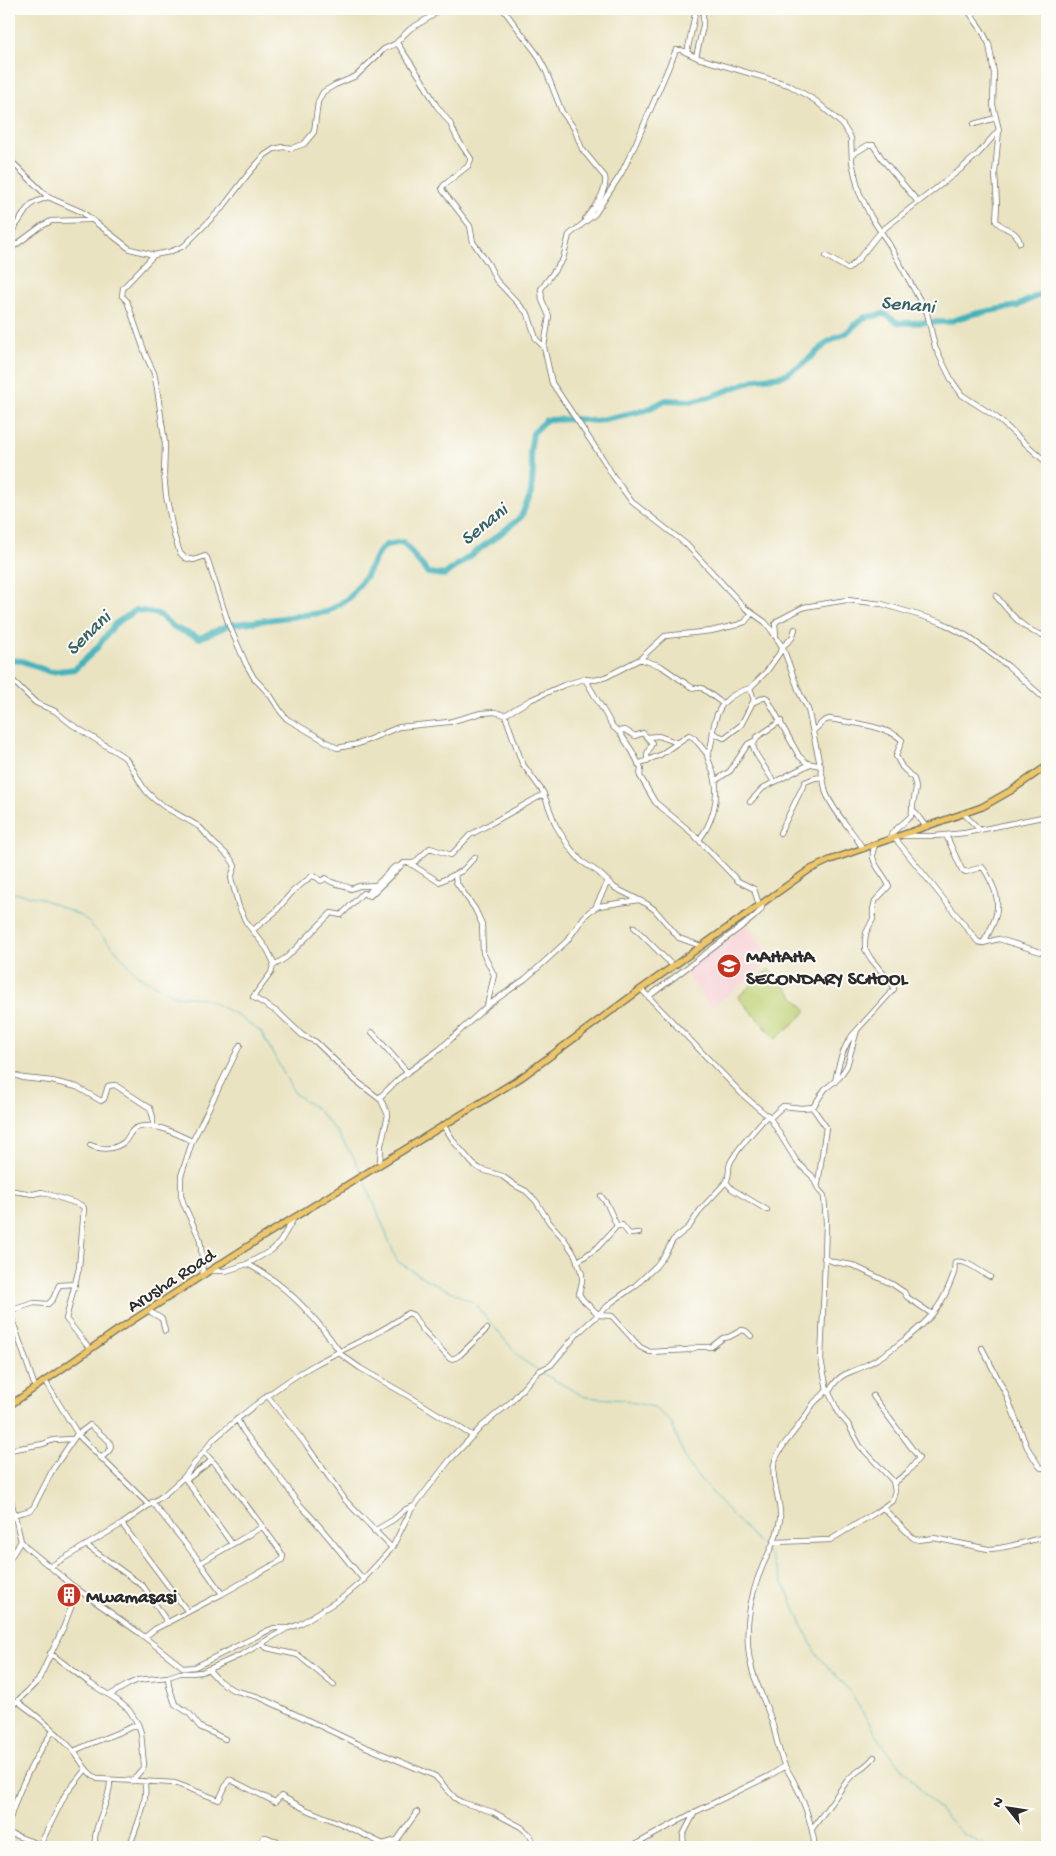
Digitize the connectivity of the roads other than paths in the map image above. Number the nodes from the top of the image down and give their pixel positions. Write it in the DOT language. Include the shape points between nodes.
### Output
graph roads {
  1 [pos="439,9"];
  2 [pos="503,9"];
  3 [pos="696,9"];
  4 [pos="703,9"];
  5 [pos="967,9"];
  6 [pos="397,43"];
  7 [pos="687,53"];
  8 [pos="696,57"];
  9 [pos="996,118"];
  10 [pos="974,124"];
  11 [pos="999,130"];
  12 [pos="852,155"];
  13 [pos="9,159"];
  14 [pos="48,197"];
  15 [pos="918,202"];
  16 [pos="90,220"];
  17 [pos="579,225"];
  18 [pos="881,231"];
  19 [pos="9,236"];
  20 [pos="1020,243"];
  21 [pos="9,250"];
  22 [pos="154,255"];
  23 [pos="826,256"];
  24 [pos="544,347"];
  25 [pos="1047,463"];
  26 [pos="996,596"];
  27 [pos="752,613"];
  28 [pos="795,629"];
  29 [pos="1047,636"];
  30 [pos="777,640"];
  31 [pos="782,647"];
  32 [pos="640,659"];
  33 [pos="9,678"];
  34 [pos="585,679"];
  35 [pos="750,688"];
  36 [pos="1047,701"];
  37 [pos="754,702"];
  38 [pos="722,703"];
  39 [pos="505,715"];
  40 [pos="781,721"];
  41 [pos="618,731"];
  42 [pos="813,731"];
  43 [pos="713,733"];
  44 [pos="647,737"];
  45 [pos="754,741"];
  46 [pos="678,743"];
  47 [pos="708,755"];
  48 [pos="648,761"];
  49 [pos="638,764"];
  50 [pos="810,764"];
  51 [pos="821,766"];
  52 [pos="1047,766"];
  53 [pos="823,777"];
  54 [pos="715,781"];
  55 [pos="774,782"];
  56 [pos="544,794"];
  57 [pos="750,802"];
  58 [pos="912,808"];
  59 [pos="963,813"];
  60 [pos="1047,816"];
  61 [pos="926,827"];
  62 [pos="979,829"];
  63 [pos="780,833"];
  64 [pos="946,835"];
  65 [pos="893,838"];
  66 [pos="699,840"];
  67 [pos="875,845"];
  68 [pos="863,849"];
  69 [pos="475,857"];
  70 [pos="411,864"];
  71 [pos="401,866"];
  72 [pos="456,875"];
  73 [pos="608,881"];
  74 [pos="376,885"];
  75 [pos="366,895"];
  76 [pos="639,900"];
  77 [pos="761,903"];
  78 [pos="595,908"];
  79 [pos="634,928"];
  80 [pos="253,930"];
  81 [pos="983,943"];
  82 [pos="701,946"];
  83 [pos="1047,954"];
  84 [pos="273,966"];
  85 [pos="673,966"];
  86 [pos="641,989"];
  87 [pos="648,997"];
  88 [pos="487,1006"];
  89 [pos="857,1030"];
  90 [pos="372,1032"];
  91 [pos="240,1045"];
  92 [pos="9,1073"];
  93 [pos="408,1073"];
  94 [pos="835,1082"];
  95 [pos="379,1098"];
  96 [pos="812,1107"];
  97 [pos="769,1117"];
  98 [pos="444,1126"];
  99 [pos="153,1127"];
  100 [pos="192,1141"];
  101 [pos="90,1145"];
  102 [pos="380,1164"];
  103 [pos="726,1182"];
  104 [pos="818,1186"];
  105 [pos="9,1192"];
  106 [pos="601,1196"];
  107 [pos="767,1210"];
  108 [pos="294,1218"];
  109 [pos="617,1226"];
  110 [pos="639,1233"];
  111 [pos="824,1258"];
  112 [pos="577,1262"];
  113 [pos="248,1264"];
  114 [pos="211,1271"];
  115 [pos="203,1276"];
  116 [pos="990,1278"];
  117 [pos="75,1284"];
  118 [pos="9,1311"];
  119 [pos="149,1311"];
  120 [pos="932,1314"];
  121 [pos="599,1315"];
  122 [pos="487,1329"];
  123 [pos="165,1331"];
  124 [pos="751,1336"];
  125 [pos="982,1348"];
  126 [pos="90,1349"];
  127 [pos="340,1352"];
  128 [pos="45,1381"];
  129 [pos="35,1387"];
  130 [pos="828,1391"];
  131 [pos="268,1395"];
  132 [pos="873,1396"];
  133 [pos="9,1406"];
  134 [pos="237,1419"];
  135 [pos="77,1434"];
  136 [pos="473,1436"];
  137 [pos="73,1439"];
  138 [pos="9,1450"];
  139 [pos="204,1452"];
  140 [pos="102,1458"];
  141 [pos="211,1461"];
  142 [pos="1047,1468"];
  143 [pos="185,1479"];
  144 [pos="894,1483"];
  145 [pos="9,1492"];
  146 [pos="150,1504"];
  147 [pos="414,1506"];
  148 [pos="883,1508"];
  149 [pos="14,1514"];
  150 [pos="9,1517"];
  151 [pos="122,1524"];
  152 [pos="262,1527"];
  153 [pos="374,1531"];
  154 [pos="1047,1537"];
  155 [pos="21,1541"];
  156 [pos="774,1542"];
  157 [pos="232,1544"];
  158 [pos="86,1545"];
  159 [pos="392,1548"];
  160 [pos="9,1560"];
  161 [pos="200,1563"];
  162 [pos="51,1566"];
  163 [pos="364,1580"];
  164 [pos="78,1589"];
  165 [pos="222,1594"];
  166 [pos="188,1612"];
  167 [pos="168,1623"];
  168 [pos="289,1628"];
  169 [pos="145,1637"];
  170 [pos="262,1644"];
  171 [pos="50,1653"];
  172 [pos="208,1669"];
  173 [pos="168,1677"];
  174 [pos="334,1685"];
  175 [pos="110,1695"];
  176 [pos="17,1701"];
  177 [pos="9,1708"];
  178 [pos="138,1724"];
  179 [pos="53,1731"];
  180 [pos="225,1739"];
  181 [pos="74,1751"];
  182 [pos="874,1757"];
  183 [pos="785,1766"];
  184 [pos="86,1769"];
  185 [pos="110,1780"];
  186 [pos="132,1781"];
  187 [pos="144,1781"];
  188 [pos="11,1806"];
  189 [pos="417,1812"];
  190 [pos="695,1812"];
  191 [pos="9,1822"];
  192 [pos="812,1829"];
  193 [pos="9,1833"];
  194 [pos="39,1846"];
  195 [pos="46,1847"];
  196 [pos="95,1847"];
  197 [pos="129,1847"];
  198 [pos="259,1847"];
  199 [pos="289,1847"];
  200 [pos="535,1847"];
  201 [pos="631,1847"];
  202 [pos="684,1847"];
  203 [pos="814,1847"];
  1 -- 6 [label="street" via="410,28"];
  2 -- 17 [label="street" via="537,54 582,149 606,180 592,210"];
  3 -- 7 [label="street"];
  4 -- 8 [label="street"];
  5 -- 9 [label="street" via="989,44"];
  6 -- 22 [label="street" via="384,49 356,76 323,92 318,102 314,132 304,144 271,150 184,246"];
  6 -- 24 [label="street" via="471,159 468,166 444,185 443,191 470,226 473,242 498,282 528,314 536,339"];
  7 -- 8 [label="street"];
  7 -- 17 [label="street" via="675,52 621,174 598,209"];
  8 -- 12 [label="street" via="785,84 816,101 849,133"];
  9 -- 10 [label="street"];
  9 -- 11 [label="street"];
  11 -- 15 [label="street" via="978,154"];
  11 -- 20 [label="street" via="995,173 996,220 1017,235"];
  12 -- 15 [label="street" via="865,146 873,145"];
  12 -- 18 [label="street" via="859,192"];
  13 -- 14 [label="street"];
  14 -- 16 [label="street" via="70,205"];
  14 -- 19 [label="street" via="33,203"];
  15 -- 18 [label="street"];
  16 -- 21 [label="street" via="51,222"];
  16 -- 22 [label="street" via="130,249"];
  17 -- 24 [label="street" via="569,235 563,259 542,289 542,300 550,320"];
  18 -- 23 [label="street" via="848,269"];
  18 -- 25 [label="street" via="927,313 936,347 957,389 996,417"];
  22 -- 39 [label="street" via="121,292 154,373 165,444 166,495 174,535 184,558 207,558 229,625 254,678 288,719 337,748 358,744 399,727 444,723 481,712"];
  24 -- 27 [label="street" via="552,384 622,489 639,509 686,544"];
  26 -- 29 [label="street" via="1028,629"];
  27 -- 30 [label="street" via="765,622"];
  27 -- 32 [label="street" via="745,622 737,625 665,636"];
  28 -- 31 [label="street" via="792,638"];
  30 -- 31 [label="street"];
  30 -- 36 [label="street" via="777,621 804,607 848,600 882,604 954,628 1008,666"];
  31 -- 35 [label="street" via="767,671"];
  31 -- 42 [label="street" via="808,709"];
  32 -- 34 [label="street" via="606,677"];
  32 -- 38 [label="street" via="662,666 688,685 702,688"];
  33 -- 80 [label="street" via="36,703 55,711 127,759 146,792 202,829 235,866 231,874 233,890 241,913"];
  34 -- 39 [label="street" via="544,693"];
  34 -- 41 [label="street"];
  35 -- 37 [label="street"];
  35 -- 38 [label="street"];
  37 -- 40 [label="street" via="766,697"];
  37 -- 43 [label="street" via="741,725 723,738"];
  38 -- 43 [label="street"];
  39 -- 56 [label="street" via="522,763"];
  40 -- 45 [label="street"];
  40 -- 50 [label="street" via="799,756"];
  41 -- 44 [label="street"];
  41 -- 49 [label="street"];
  42 -- 51 [label="street"];
  42 -- 58 [label="street" via="829,719 867,725 899,737 902,740 896,756 916,784"];
  43 -- 47 [label="street"];
  44 -- 46 [label="street" via="659,736"];
  44 -- 48 [label="street" via="652,743"];
  45 -- 54 [label="street" via="748,744 730,771"];
  45 -- 55 [label="street" via="753,749"];
  46 -- 47 [label="street" via="691,735"];
  46 -- 48 [label="street"];
  47 -- 54 [label="street"];
  48 -- 49 [label="street"];
  49 -- 66 [label="street" via="640,775 655,802"];
  50 -- 51 [label="street"];
  50 -- 55 [label="street"];
  51 -- 53 [label="street"];
  52 -- 59 [label="main road, Arusha Road" via="995,800"];
  53 -- 63 [label="street" via="805,782"];
  53 -- 68 [label="street" via="834,811"];
  54 -- 66 [label="street" via="715,803 710,824"];
  55 -- 57 [label="street"];
  56 -- 70 [label="street" via="470,835 451,855 430,848"];
  56 -- 73 [label="street" via="556,826 570,848"];
  58 -- 61 [label="street"];
  58 -- 65 [label="street" via="908,821 892,833"];
  59 -- 61 [label="main road, Arusha Road"];
  59 -- 62 [label="street"];
  60 -- 62 [label="street"];
  61 -- 65 [label="main road, Arusha Road"];
  62 -- 64 [label="street"];
  64 -- 65 [label="street"];
  64 -- 81 [label="street" via="962,870 982,868 996,892 996,919"];
  65 -- 67 [label="main road, Arusha Road"];
  65 -- 81 [label="street" via="976,940"];
  66 -- 77 [label="street" via="738,881 754,889"];
  67 -- 68 [label="main road, Arusha Road"];
  67 -- 89 [label="street" via="873,861 889,885 874,904 865,949 894,988"];
  68 -- 77 [label="main road, Arusha Road" via="818,865"];
  69 -- 72 [label="street"];
  70 -- 71 [label="street" via="404,862"];
  70 -- 72 [label="street" via="439,882"];
  71 -- 74 [label="street" via="394,867"];
  71 -- 75 [label="street" via="373,894"];
  72 -- 88 [label="street" via="456,882 482,924 483,953 494,975"];
  73 -- 76 [label="street"];
  73 -- 78 [label="street"];
  74 -- 75 [label="street"];
  74 -- 80 [label="street" via="351,889 333,884 326,878 321,881 312,876"];
  75 -- 84 [label="street" via="362,894 341,915 331,913 287,957"];
  76 -- 78 [label="street"];
  76 -- 82 [label="street" via="655,910 679,938"];
  77 -- 82 [label="main road, Arusha Road"];
  77 -- 87 [label="street" via="754,917"];
  78 -- 88 [label="street" via="553,954"];
  79 -- 85 [label="street"];
  80 -- 84 [label="street" via="272,957"];
  81 -- 83 [label="street" via="999,940"];
  82 -- 85 [label="main road, Arusha Road"];
  84 -- 95 [label="street" via="253,997 316,1042"];
  85 -- 86 [label="main road, Arusha Road"];
  86 -- 87 [label="street"];
  86 -- 98 [label="main road, Arusha Road" via="522,1077"];
  87 -- 97 [label="street" via="743,1095"];
  88 -- 93 [label="street"];
  89 -- 94 [label="street" via="849,1062"];
  89 -- 94 [label="street" via="846,1044"];
  90 -- 93 [label="street"];
  91 -- 100 [label="street"];
  92 -- 99 [label="street" via="78,1087 101,1101 108,1086 115,1085 150,1108"];
  93 -- 95 [label="street"];
  94 -- 96 [label="street" via="825,1089"];
  95 -- 102 [label="street" via="388,1115"];
  96 -- 97 [label="street" via="783,1106"];
  96 -- 104 [label="street" via="826,1127"];
  97 -- 103 [label="street" via="729,1165"];
  97 -- 104 [label="street" via="797,1162"];
  98 -- 102 [label="main road, Arusha Road"];
  98 -- 112 [label="street" via="473,1164 502,1176 531,1195 572,1250"];
  99 -- 100 [label="street"];
  99 -- 101 [label="street" via="136,1128 124,1143 104,1149"];
  100 -- 115 [label="street" via="182,1176 182,1195 199,1238"];
  102 -- 108 [label="main road, Arusha Road"];
  103 -- 107 [label="street"];
  103 -- 121 [label="street" via="689,1227 673,1240 656,1266"];
  104 -- 111 [label="street" via="825,1205"];
  105 -- 117 [label="street" via="42,1192 84,1208"];
  106 -- 109 [label="street"];
  108 -- 113 [label="street" via="277,1247"];
  108 -- 114 [label="main road, Arusha Road"];
  109 -- 110 [label="street" via="622,1225 629,1234"];
  109 -- 112 [label="street" via="598,1247"];
  111 -- 120 [label="street" via="852,1265 892,1284"];
  111 -- 130 [label="street" via="821,1360"];
  112 -- 121 [label="street" via="582,1274 579,1294"];
  113 -- 114 [label="street" via="226,1271"];
  113 -- 127 [label="street" via="270,1276 290,1294"];
  114 -- 115 [label="main road, Arusha Road"];
  115 -- 119 [label="main road, Arusha Road"];
  116 -- 120 [label="street" via="966,1264 955,1262 943,1298"];
  117 -- 118 [label="street" via="59,1284 48,1304"];
  117 -- 126 [label="street" via="66,1319"];
  118 -- 129 [label="street"];
  119 -- 123 [label="street" via="162,1318"];
  119 -- 126 [label="main road, Arusha Road"];
  120 -- 130 [label="street" via="883,1355 864,1367 845,1373"];
  121 -- 124 [label="street" via="612,1316 640,1347 650,1352 711,1347 742,1330"];
  121 -- 136 [label="street" via="566,1346 552,1365 535,1375"];
  122 -- 127 [label="street" via="460,1355 450,1359 408,1313 394,1324"];
  125 -- 142 [label="street" via="1005,1392 1027,1447 1039,1466"];
  126 -- 128 [label="main road, Arusha Road"];
  127 -- 131 [label="street" via="291,1378"];
  127 -- 136 [label="street" via="360,1368"];
  128 -- 129 [label="main road, Arusha Road"];
  128 -- 135 [label="street"];
  129 -- 133 [label="main road, Arusha Road"];
  130 -- 144 [label="street" via="860,1446"];
  130 -- 156 [label="street" via="813,1404 776,1458 773,1471 780,1507"];
  131 -- 134 [label="street"];
  131 -- 153 [label="street" via="346,1501"];
  132 -- 144 [label="street" via="919,1458"];
  134 -- 139 [label="street"];
  134 -- 163 [label="street" via="294,1499"];
  135 -- 137 [label="street"];
  135 -- 140 [label="street"];
  135 -- 140 [label="street" via="90,1425 109,1441 110,1450"];
  136 -- 147 [label="street"];
  137 -- 138 [label="street" via="52,1440"];
  137 -- 149 [label="street" via="33,1508"];
  139 -- 141 [label="street"];
  139 -- 143 [label="street"];
  140 -- 146 [label="street"];
  141 -- 143 [label="street"];
  141 -- 152 [label="street"];
  143 -- 146 [label="street"];
  143 -- 157 [label="street"];
  144 -- 148 [label="street" via="895,1495"];
  145 -- 149 [label="street"];
  146 -- 151 [label="street"];
  146 -- 161 [label="street"];
  147 -- 153 [label="street"];
  147 -- 159 [label="street"];
  148 -- 154 [label="street" via="919,1540 934,1538 995,1549"];
  148 -- 156 [label="street" via="830,1540"];
  149 -- 150 [label="street"];
  149 -- 155 [label="street"];
  151 -- 158 [label="street"];
  151 -- 166 [label="street"];
  152 -- 157 [label="street"];
  152 -- 165 [label="street" via="282,1553 282,1560"];
  153 -- 159 [label="street"];
  155 -- 160 [label="street"];
  155 -- 162 [label="street"];
  156 -- 183 [label="street" via="749,1610 748,1646 754,1676"];
  157 -- 161 [label="street"];
  158 -- 162 [label="street"];
  158 -- 167 [label="street" via="143,1586"];
  159 -- 163 [label="street"];
  161 -- 165 [label="street"];
  162 -- 164 [label="street"];
  163 -- 168 [label="street" via="342,1598"];
  164 -- 169 [label="street"];
  164 -- 171 [label="street"];
  165 -- 166 [label="street"];
  166 -- 167 [label="street"];
  167 -- 169 [label="street"];
  168 -- 169 [label="street" via="274,1628 186,1669"];
  168 -- 170 [label="street"];
  170 -- 172 [label="street"];
  170 -- 174 [label="street" via="301,1657"];
  171 -- 175 [label="street"];
  171 -- 176 [label="street" via="38,1681"];
  172 -- 173 [label="street" via="197,1673 180,1672"];
  172 -- 200 [label="street" via="218,1681 233,1690 259,1697 362,1746 435,1776 454,1798 493,1812 521,1827 530,1835"];
  173 -- 175 [label="street" via="133,1682"];
  173 -- 180 [label="street" via="175,1704 189,1713 200,1727"];
  175 -- 178 [label="street" via="128,1710"];
  176 -- 177 [label="street"];
  176 -- 179 [label="street"];
  178 -- 181 [label="street"];
  178 -- 186 [label="street" via="144,1767"];
  179 -- 181 [label="street"];
  179 -- 188 [label="street"];
  181 -- 184 [label="street"];
  182 -- 192 [label="street" via="853,1774"];
  183 -- 190 [label="street"];
  183 -- 192 [label="street"];
  184 -- 185 [label="street" via="98,1779"];
  184 -- 194 [label="street" via="62,1801"];
  185 -- 186 [label="street"];
  185 -- 196 [label="street"];
  186 -- 187 [label="street"];
  187 -- 189 [label="street" via="175,1783 219,1800 229,1779 275,1802 281,1796 383,1844 397,1840"];
  187 -- 197 [label="street" via="144,1800"];
  188 -- 191 [label="street"];
  190 -- 201 [label="street"];
  190 -- 202 [label="street" via="684,1835"];
  192 -- 203 [label="street"];
  193 -- 194 [label="street"];
  194 -- 195 [label="street"];
  198 -- 199 [label="street" via="266,1837"];
}
